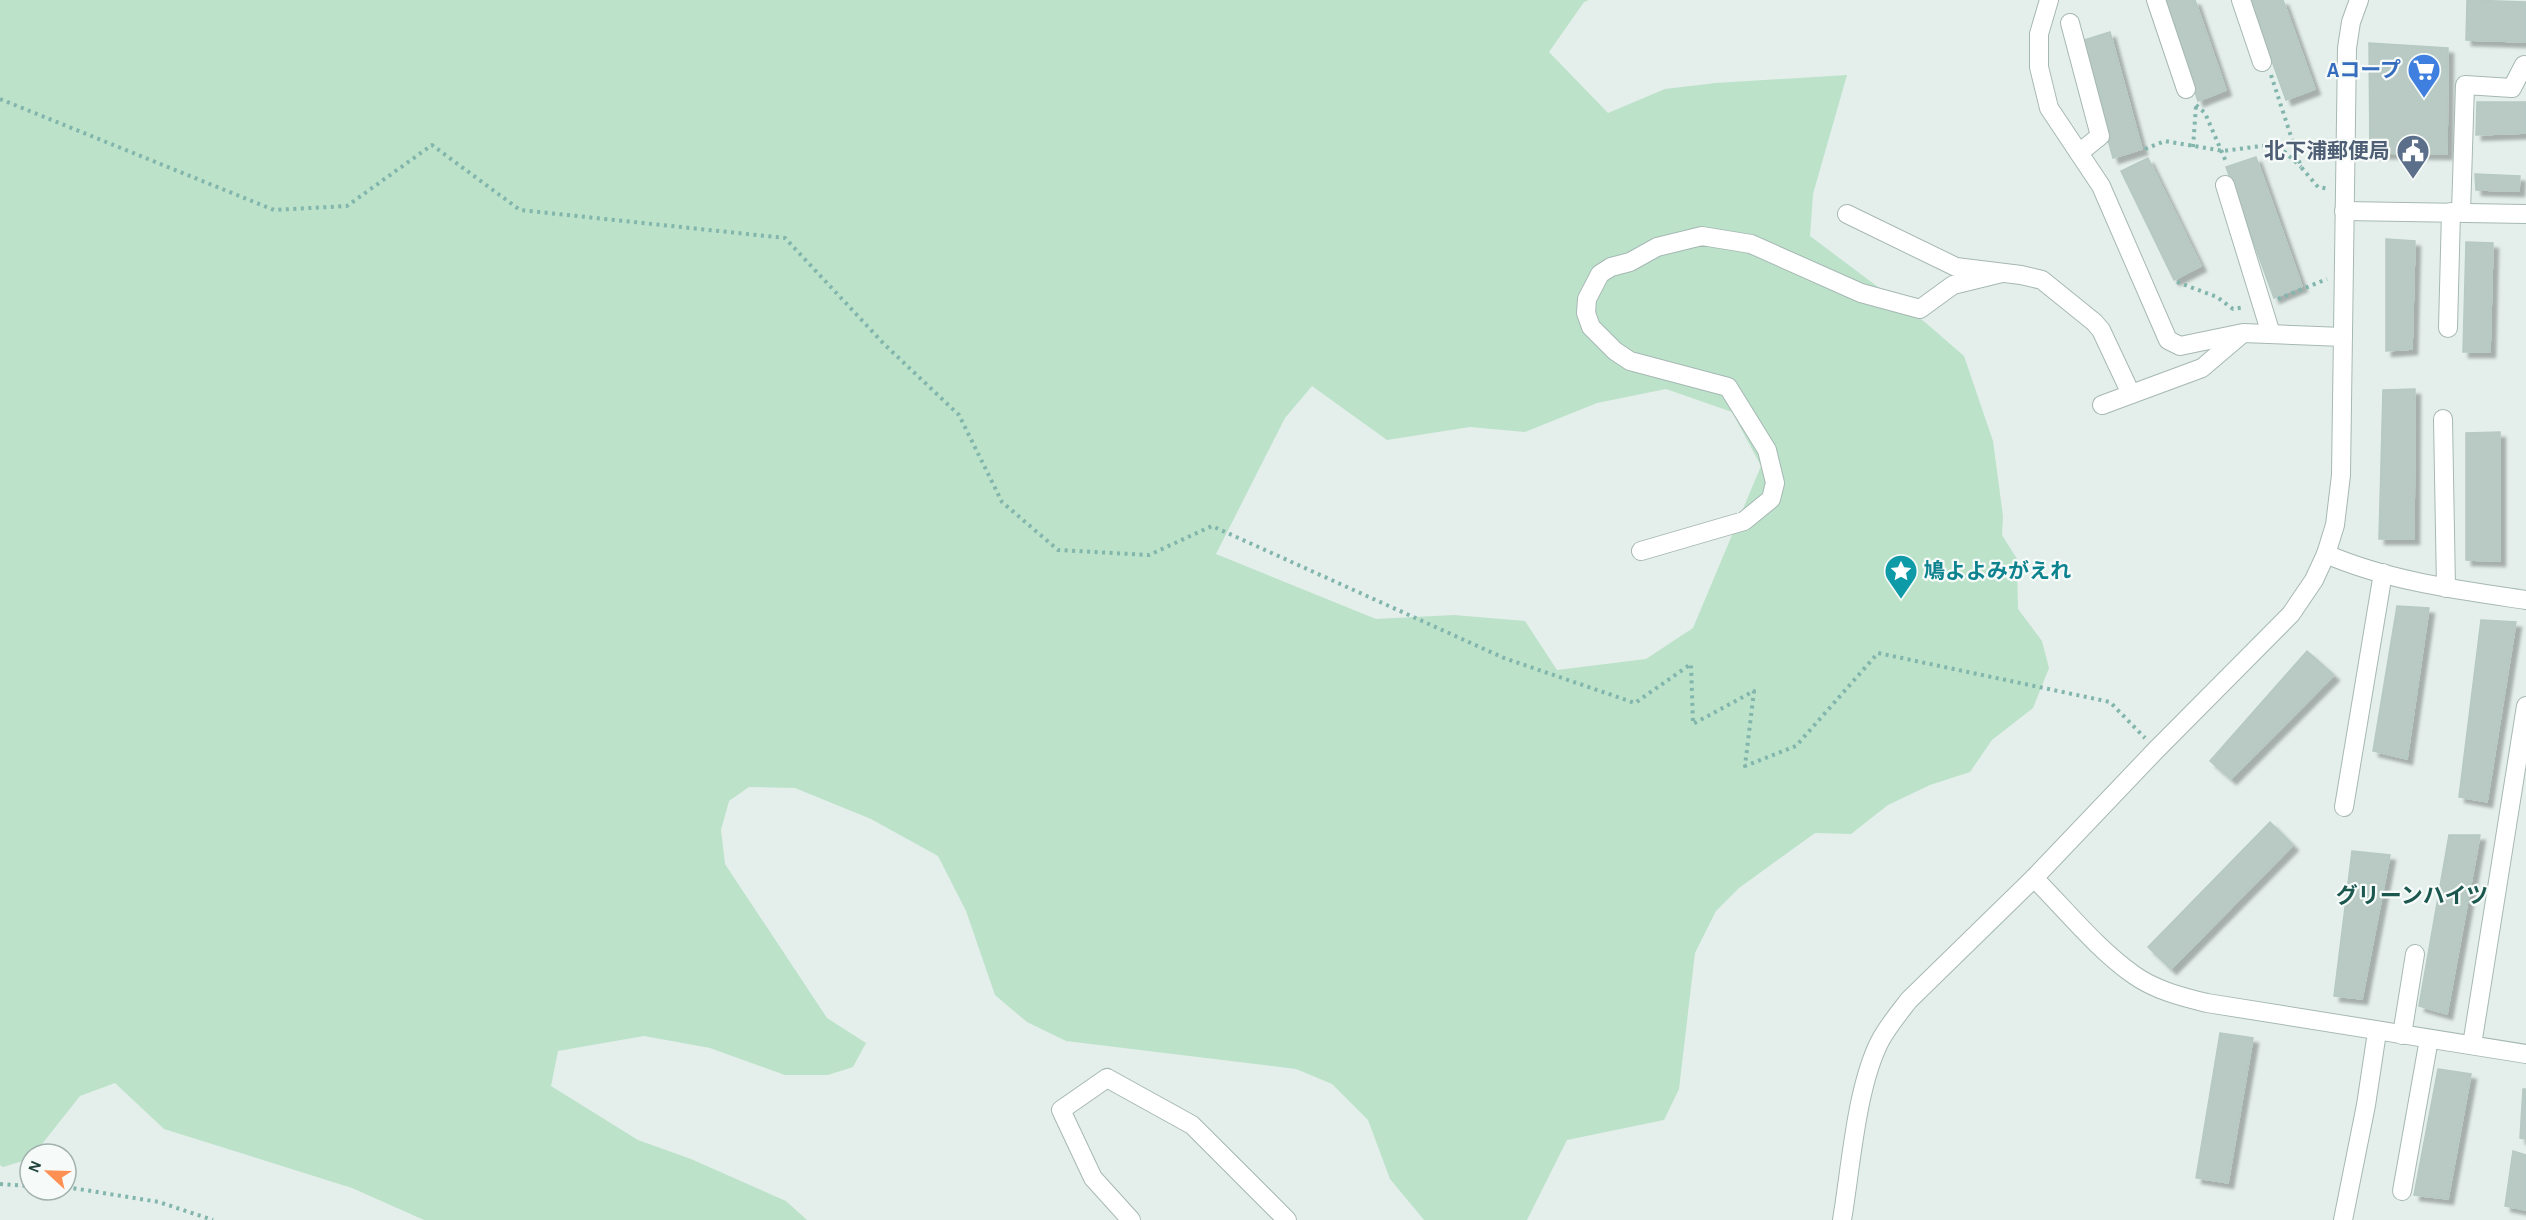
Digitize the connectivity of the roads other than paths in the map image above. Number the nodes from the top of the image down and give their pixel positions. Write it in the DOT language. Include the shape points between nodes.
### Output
graph roads {
  1 [pos="2049,0"];
  2 [pos="2156,0"];
  3 [pos="2241,0"];
  4 [pos="2358,0"];
  5 [pos="2070,23"];
  6 [pos="2266,66"];
  7 [pos="2526,67"];
  8 [pos="2186,89"];
  9 [pos="2079,153"];
  10 [pos="2225,185"];
  11 [pos="2344,211"];
  12 [pos="2456,212"];
  13 [pos="1847,214"];
  14 [pos="2526,214"];
  15 [pos="2002,273"];
  16 [pos="2448,328"];
  17 [pos="2243,333"];
  18 [pos="2271,334"];
  19 [pos="2343,337"];
  20 [pos="2131,394"];
  21 [pos="2102,405"];
  22 [pos="2443,419"];
  23 [pos="1641,551"];
  24 [pos="2326,554"];
  25 [pos="2383,573"];
  26 [pos="2446,588"];
  27 [pos="2526,600"];
  28 [pos="2526,706"];
  29 [pos="2344,807"];
  30 [pos="2034,878"];
  31 [pos="2415,954"];
  32 [pos="2377,1032"];
  33 [pos="2402,1035"];
  34 [pos="2429,1039"];
  35 [pos="2472,1045"];
  36 [pos="2526,1054"];
  37 [pos="2402,1191"];
  38 [pos="1131,1220"];
  39 [pos="1287,1220"];
  40 [pos="1842,1220"];
  41 [pos="2343,1220"];
  1 -- 9 [label="street" via="2039,33 2039,67 2049,108"];
  2 -- 8 [label="street"];
  3 -- 6 [label="street"];
  4 -- 11 [label="street" via="2347,48"];
  5 -- 9 [label="street" via="2100,136"];
  7 -- 12 [label="street" via="2512,88 2465,85"];
  9 -- 17 [label="street" via="2101,186 2169,340 2180,346"];
  10 -- 18 [label="street"];
  11 -- 12 [label="street"];
  11 -- 19 [label="street"];
  12 -- 14 [label="street"];
  12 -- 16 [label="street"];
  13 -- 15 [label="street" via="1956,267"];
  15 -- 20 [label="street" via="2042,280 2094,322"];
  15 -- 23 [label="street" via="1953,285 1920,309 1861,293 1750,244 1702,236 1657,247 1600,274 1587,298 1586,313 1591,327 1630,361 1728,387 1767,450 1775,483 1771,499 1744,521"];
  17 -- 18 [label="street"];
  17 -- 20 [label="street" via="2202,368"];
  18 -- 19 [label="street"];
  19 -- 24 [label="street" via="2341,475 2335,525"];
  20 -- 21 [label="street"];
  22 -- 26 [label="street"];
  24 -- 25 [label="street" via="2355,567"];
  24 -- 30 [label="street" via="2291,614"];
  25 -- 26 [label="street"];
  25 -- 29 [label="street"];
  26 -- 27 [label="street"];
  28 -- 35 [label="street"];
  30 -- 32 [label="street" via="2115,960 2154,986 2207,1003"];
  30 -- 40 [label="street" via="1909,1000 1880,1041 1863,1092"];
  31 -- 33 [label="street"];
  32 -- 33 [label="street"];
  32 -- 41 [label="street"];
  33 -- 34 [label="street"];
  34 -- 35 [label="street"];
  34 -- 37 [label="street"];
  35 -- 36 [label="street"];
  38 -- 39 [label="street" via="1093,1178 1061,1110 1107,1078 1191,1125"];
}
